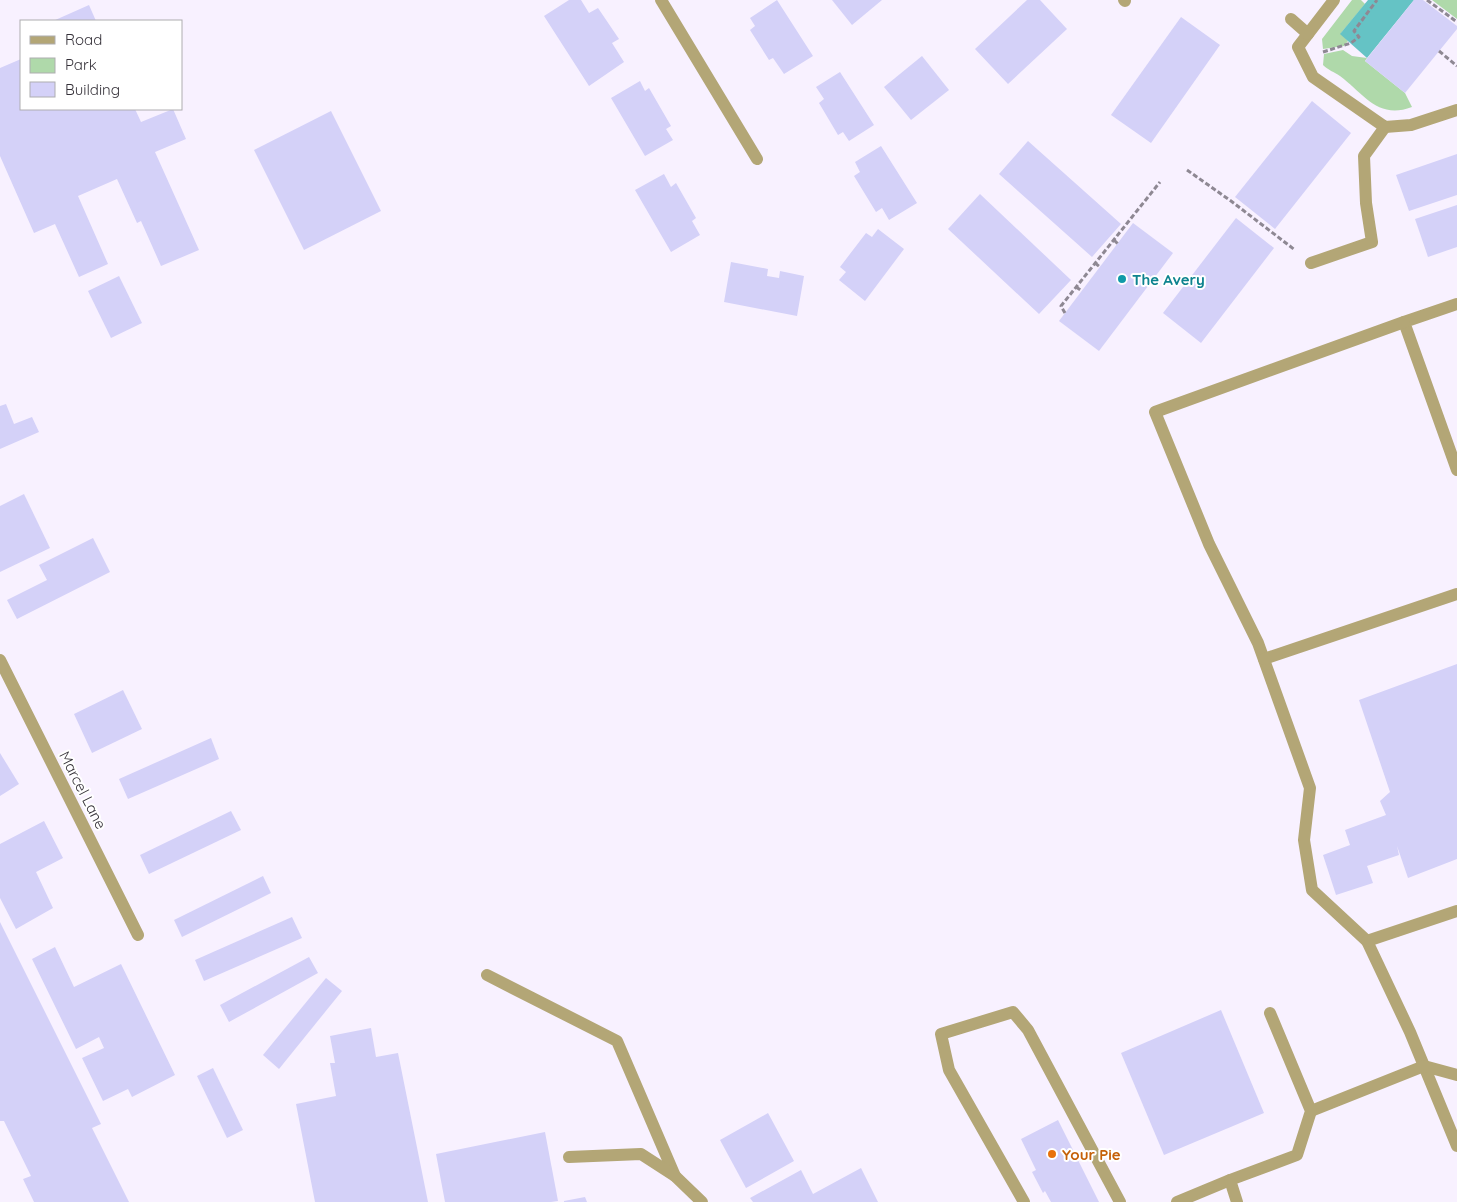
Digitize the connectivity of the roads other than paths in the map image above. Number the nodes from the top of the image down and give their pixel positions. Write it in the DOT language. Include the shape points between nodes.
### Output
graph roads {
  1 [pos="661,0"];
  2 [pos="1334,0"];
  3 [pos="1291,19"];
  4 [pos="1308,34"];
  5 [pos="1457,110"];
  6 [pos="1385,127"];
  7 [pos="757,159"];
  8 [pos="1311,263"];
  9 [pos="1457,304"];
  10 [pos="1404,322"];
  11 [pos="1457,470"];
  12 [pos="1457,594"];
  13 [pos="1264,659"];
  14 [pos="0,660"];
  15 [pos="1457,911"];
  16 [pos="138,936"];
  17 [pos="1367,941"];
  18 [pos="487,976"];
  19 [pos="1270,1013"];
  20 [pos="1424,1066"];
  21 [pos="1457,1075"];
  22 [pos="1311,1111"];
  23 [pos="1457,1146"];
  24 [pos="569,1157"];
  25 [pos="675,1176"];
  26 [pos="1230,1180"];
  27 [pos="702,1202"];
  28 [pos="1024,1202"];
  29 [pos="1120,1202"];
  30 [pos="1177,1202"];
  31 [pos="1237,1202"];
  1 -- 7 [label="street"];
  2 -- 4 [label="street"];
  3 -- 4 [label="street"];
  4 -- 6 [label="street" via="1298,47 1313,77"];
  5 -- 6 [label="street" via="1411,125"];
  6 -- 8 [label="street" via="1364,156 1372,242"];
  9 -- 10 [label="street"];
  10 -- 11 [label="street"];
  10 -- 13 [label="street" via="1155,412 1209,544"];
  12 -- 13 [label="street"];
  13 -- 17 [label="street" via="1310,788 1304,840 1312,890"];
  14 -- 16 [label="street, Marcel Lane"];
  15 -- 17 [label="street"];
  17 -- 20 [label="street"];
  18 -- 25 [label="street" via="617,1041"];
  19 -- 22 [label="street"];
  20 -- 21 [label="street"];
  20 -- 22 [label="street"];
  20 -- 23 [label="street"];
  22 -- 26 [label="street" via="1297,1155"];
  24 -- 25 [label="street" via="641,1154"];
  25 -- 27 [label="street"];
  26 -- 30 [label="street"];
  26 -- 31 [label="street"];
  28 -- 29 [label="street" via="949,1070 941,1034 1012,1012 1028,1030"];
}
